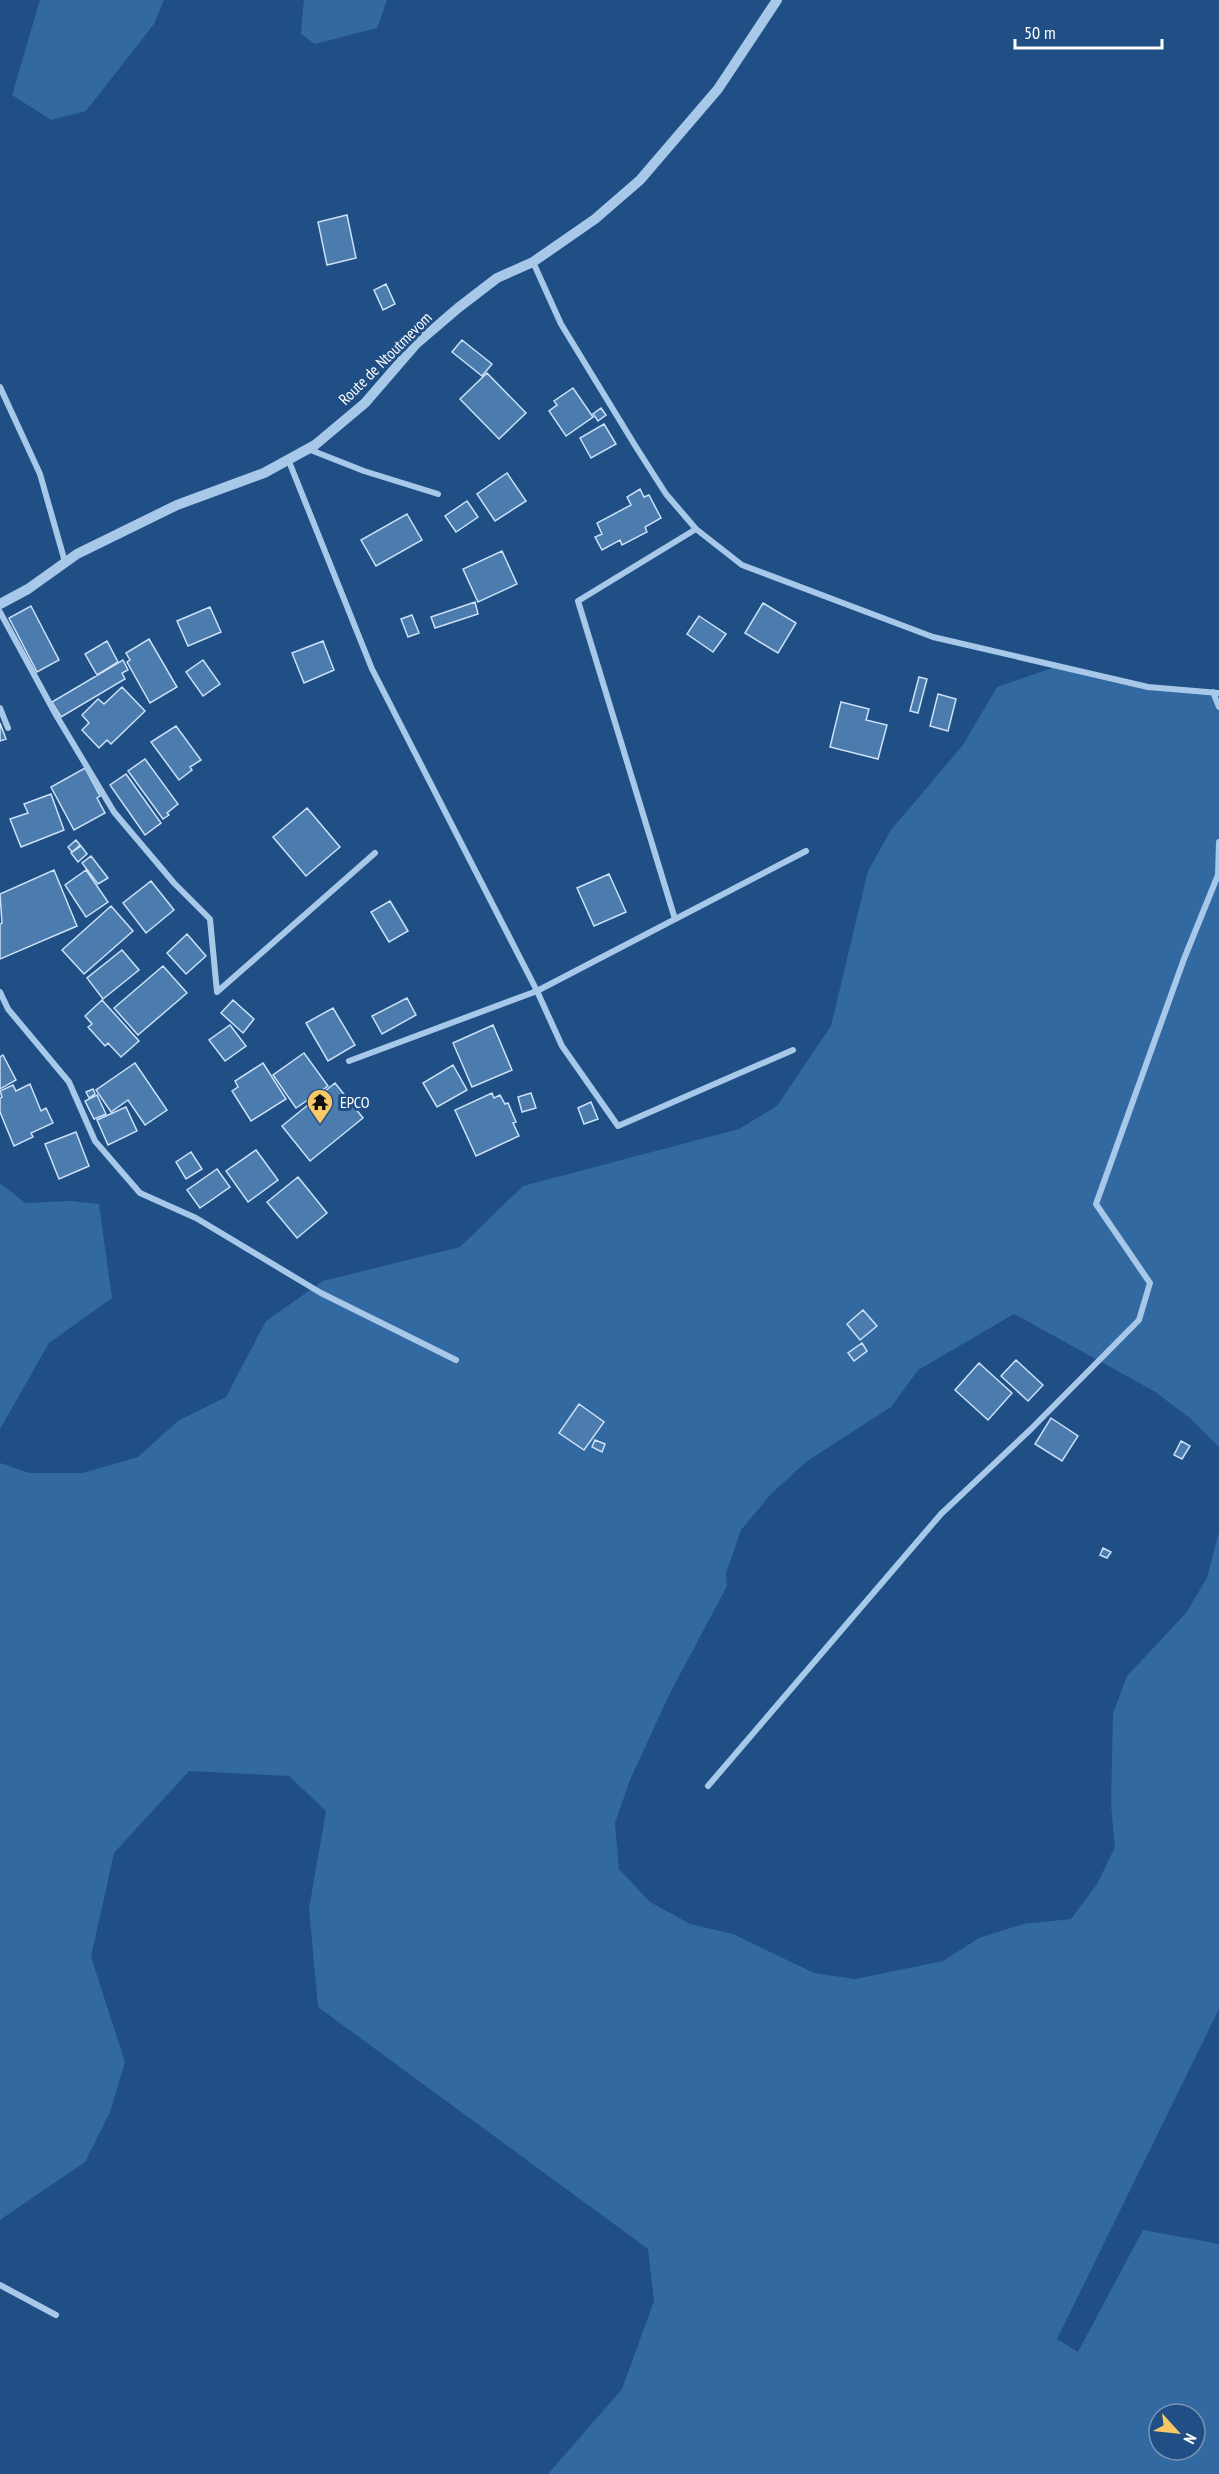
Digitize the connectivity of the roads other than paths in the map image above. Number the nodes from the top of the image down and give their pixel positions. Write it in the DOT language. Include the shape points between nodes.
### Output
graph roads {
  1 [pos="777,0"];
  2 [pos="533,261"];
  3 [pos="0,387"];
  4 [pos="307,449"];
  5 [pos="288,459"];
  6 [pos="438,494"];
  7 [pos="696,529"];
  8 [pos="65,562"];
  9 [pos="0,604"];
  10 [pos="0,612"];
  11 [pos="1216,692"];
  12 [pos="1219,707"];
  13 [pos="0,708"];
  14 [pos="8,728"];
  15 [pos="1219,843"];
  16 [pos="806,851"];
  17 [pos="375,854"];
  18 [pos="675,919"];
  19 [pos="537,991"];
  20 [pos="0,992"];
  21 [pos="793,1050"];
  22 [pos="349,1061"];
  23 [pos="456,1360"];
  24 [pos="708,1786"];
  25 [pos="0,2284"];
  26 [pos="56,2315"];
  1 -- 2 [label="street, Route de Ntoutmevom" via="718,89 640,180 595,219"];
  2 -- 4 [label="street, Route de Ntoutmevom" via="496,278 458,308 416,344 365,403"];
  2 -- 7 [label="street" via="561,324 630,438 666,494"];
  3 -- 8 [label="street" via="40,474"];
  4 -- 5 [label="street, Route de Ntoutmevom"];
  4 -- 6 [label="street"];
  5 -- 8 [label="street, Route de Ntoutmevom" via="177,505"];
  5 -- 19 [label="street" via="372,669"];
  7 -- 11 [label="street" via="742,564 933,637 1148,687"];
  7 -- 18 [label="street" via="578,602"];
  8 -- 9 [label="street, Route de Ntoutmevom"];
  10 -- 17 [label="street" via="114,812 210,919 217,992"];
  11 -- 12 [label="street"];
  13 -- 14 [label="street"];
  15 -- 24 [label="street" via="1218,875 1096,1204 1150,1282 1139,1320 940,1514"];
  16 -- 18 [label="street"];
  18 -- 19 [label="street"];
  19 -- 21 [label="street" via="562,1046 618,1126"];
  19 -- 22 [label="street"];
  20 -- 23 [label="street" via="8,1009 69,1082 95,1141 140,1193 196,1218 321,1293"];
  25 -- 26 [label="street"];
}
